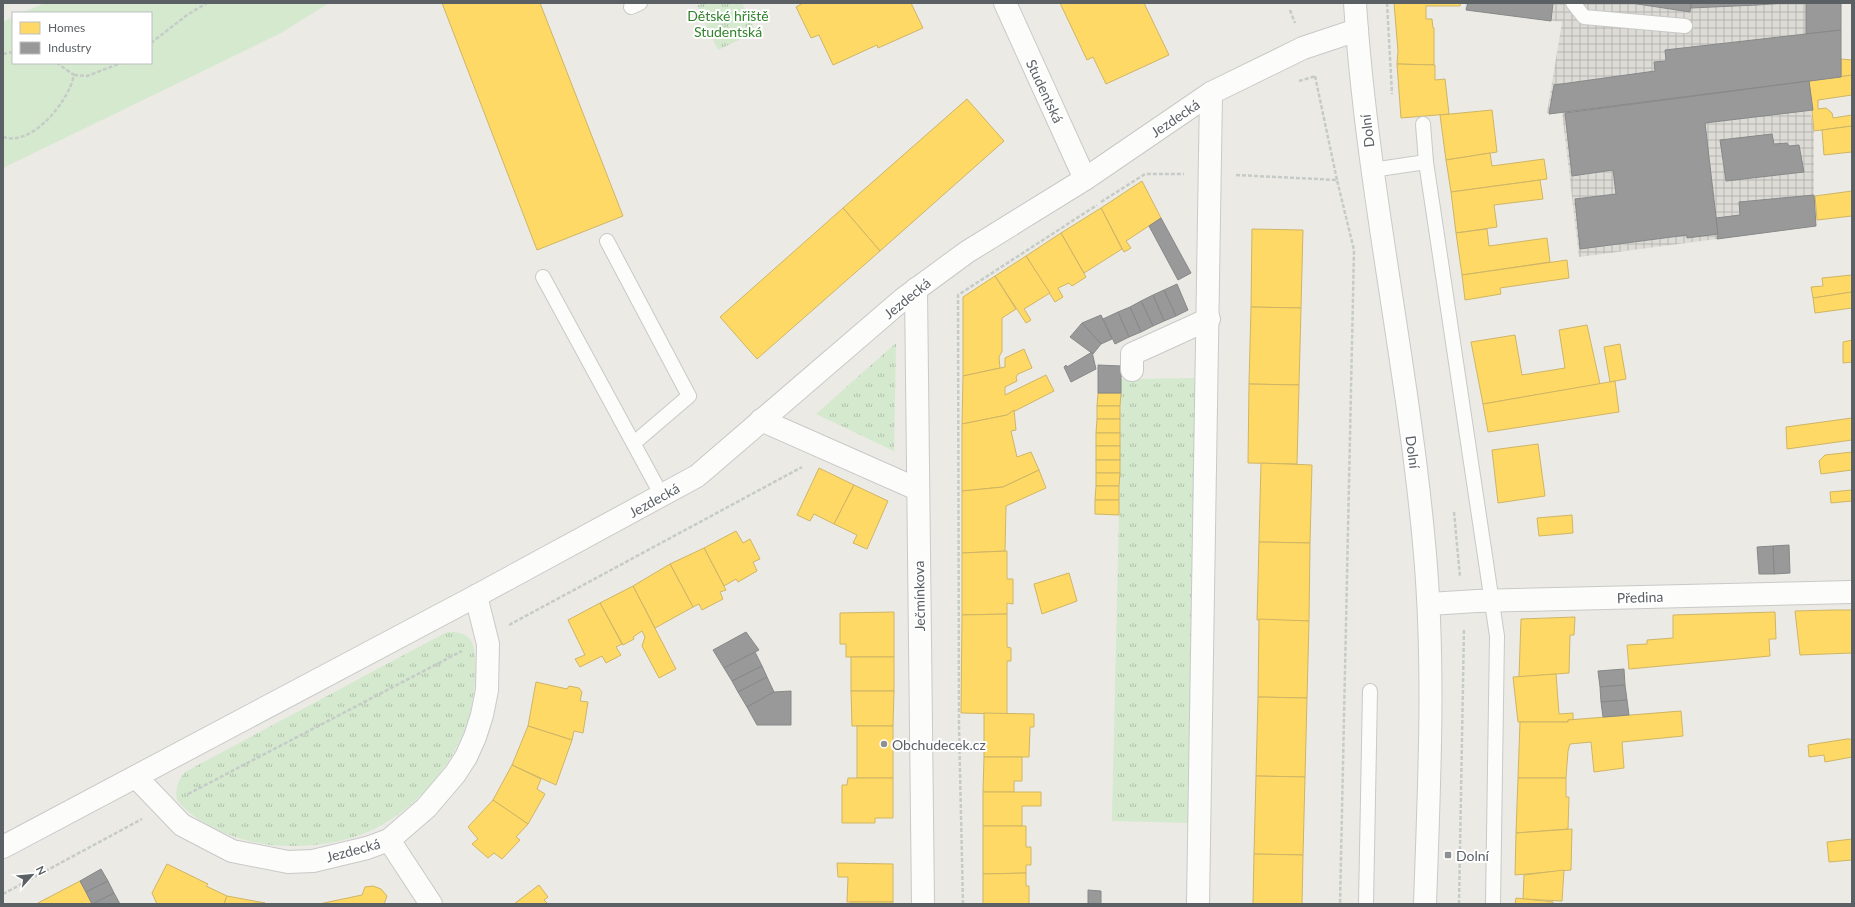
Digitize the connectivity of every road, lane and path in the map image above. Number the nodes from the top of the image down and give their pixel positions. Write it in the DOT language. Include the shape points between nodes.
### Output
graph roads {
  1 [pos="207,3"];
  2 [pos="1004,3"];
  3 [pos="1355,3"];
  4 [pos="1386,3"];
  5 [pos="1573,3"];
  6 [pos="1290,10"];
  7 [pos="1685,26"];
  8 [pos="1357,30"];
  9 [pos="152,42"];
  10 [pos="1303,48"];
  11 [pos="58,64"];
  12 [pos="118,64"];
  13 [pos="74,75"];
  14 [pos="1316,76"];
  15 [pos="1294,82"];
  16 [pos="1211,93"];
  17 [pos="1392,95"];
  18 [pos="1423,124"];
  19 [pos="3,137"];
  20 [pos="1426,162"];
  21 [pos="1372,170"];
  22 [pos="1210,174"];
  23 [pos="1085,179"];
  24 [pos="1337,180"];
  25 [pos="607,241"];
  26 [pos="543,277"];
  27 [pos="916,289"];
  28 [pos="1209,319"];
  29 [pos="1132,370"];
  30 [pos="762,420"];
  31 [pos="634,443"];
  32 [pos="806,464"];
  33 [pos="918,489"];
  34 [pos="662,496"];
  35 [pos="1459,562"];
  36 [pos="1460,580"];
  37 [pos="1852,592"];
  38 [pos="476,596"];
  39 [pos="1492,600"];
  40 [pos="1429,604"];
  41 [pos="1464,625"];
  42 [pos="487,638"];
  43 [pos="1370,691"];
  44 [pos="136,777"];
  45 [pos="164,807"];
  46 [pos="389,840"];
  47 [pos="3,847"];
  48 [pos="432,904"];
  49 [pos="923,904"];
  50 [pos="963,904"];
  51 [pos="1198,904"];
  52 [pos="1340,904"];
  53 [pos="1366,904"];
  54 [pos="1425,904"];
  55 [pos="1459,904"];
  56 [pos="1492,904"];
  1 -- 9 [label="path"];
  2 -- 23 [label="street, Studentská"];
  3 -- 8 [label="street, Dolní"];
  4 -- 17 [label="path"];
  5 -- 7 [label="lane" via="1584,17"];
  6 -- 10 [label="path"];
  8 -- 10 [label="street, Jezdecká"];
  8 -- 21 [label="street, Dolní"];
  10 -- 14 [label="path"];
  10 -- 16 [label="street, Jezdecká"];
  11 -- 13 [label="path"];
  12 -- 13 [label="path" via="87,76"];
  13 -- 19 [label="path" via="72,86 62,102 34,131 19,138"];
  14 -- 15 [label="path"];
  14 -- 24 [label="path"];
  16 -- 22 [label="street"];
  16 -- 23 [label="street, Jezdecká"];
  18 -- 20 [label="lane"];
  20 -- 21 [label="lane"];
  20 -- 39 [label="lane"];
  21 -- 40 [label="street, Dolní" via="1410,425"];
  22 -- 24 [label="path"];
  22 -- 28 [label="street"];
  22 -- 50 [label="path" via="1145,174 958,295 959,727"];
  23 -- 27 [label="street, Jezdecká" via="967,252"];
  24 -- 52 [label="path" via="1354,250"];
  25 -- 31 [label="lane" via="689,396"];
  26 -- 31 [label="lane"];
  27 -- 30 [label="street, Jezdecká"];
  27 -- 33 [label="street, Ječmínkova"];
  28 -- 29 [label="street" via="1132,354"];
  28 -- 51 [label="street"];
  30 -- 33 [label="street"];
  30 -- 34 [label="street, Jezdecká" via="697,476"];
  31 -- 34 [label="lane"];
  32 -- 42 [label="path"];
  33 -- 49 [label="street, Ječmínkova"];
  34 -- 38 [label="street, Jezdecká"];
  35 -- 36 [label="path"];
  37 -- 39 [label="street, Předina"];
  38 -- 42 [label="street, Jezdecká"];
  38 -- 44 [label="street, Jezdecká"];
  39 -- 40 [label="street, Předina"];
  39 -- 56 [label="lane" via="1497,636"];
  40 -- 54 [label="street, Dolní"];
  41 -- 55 [label="path"];
  42 -- 45 [label="path"];
  42 -- 46 [label="street, Jezdecká" via="487,690 482,715 466,757 426,808"];
  43 -- 53 [label="lane"];
  44 -- 45 [label="street, Jezdecká"];
  44 -- 47 [label="street, Jezdecká"];
  45 -- 46 [label="street, Jezdecká" via="182,825 232,851 288,862 338,856"];
  46 -- 48 [label="street"];
}
